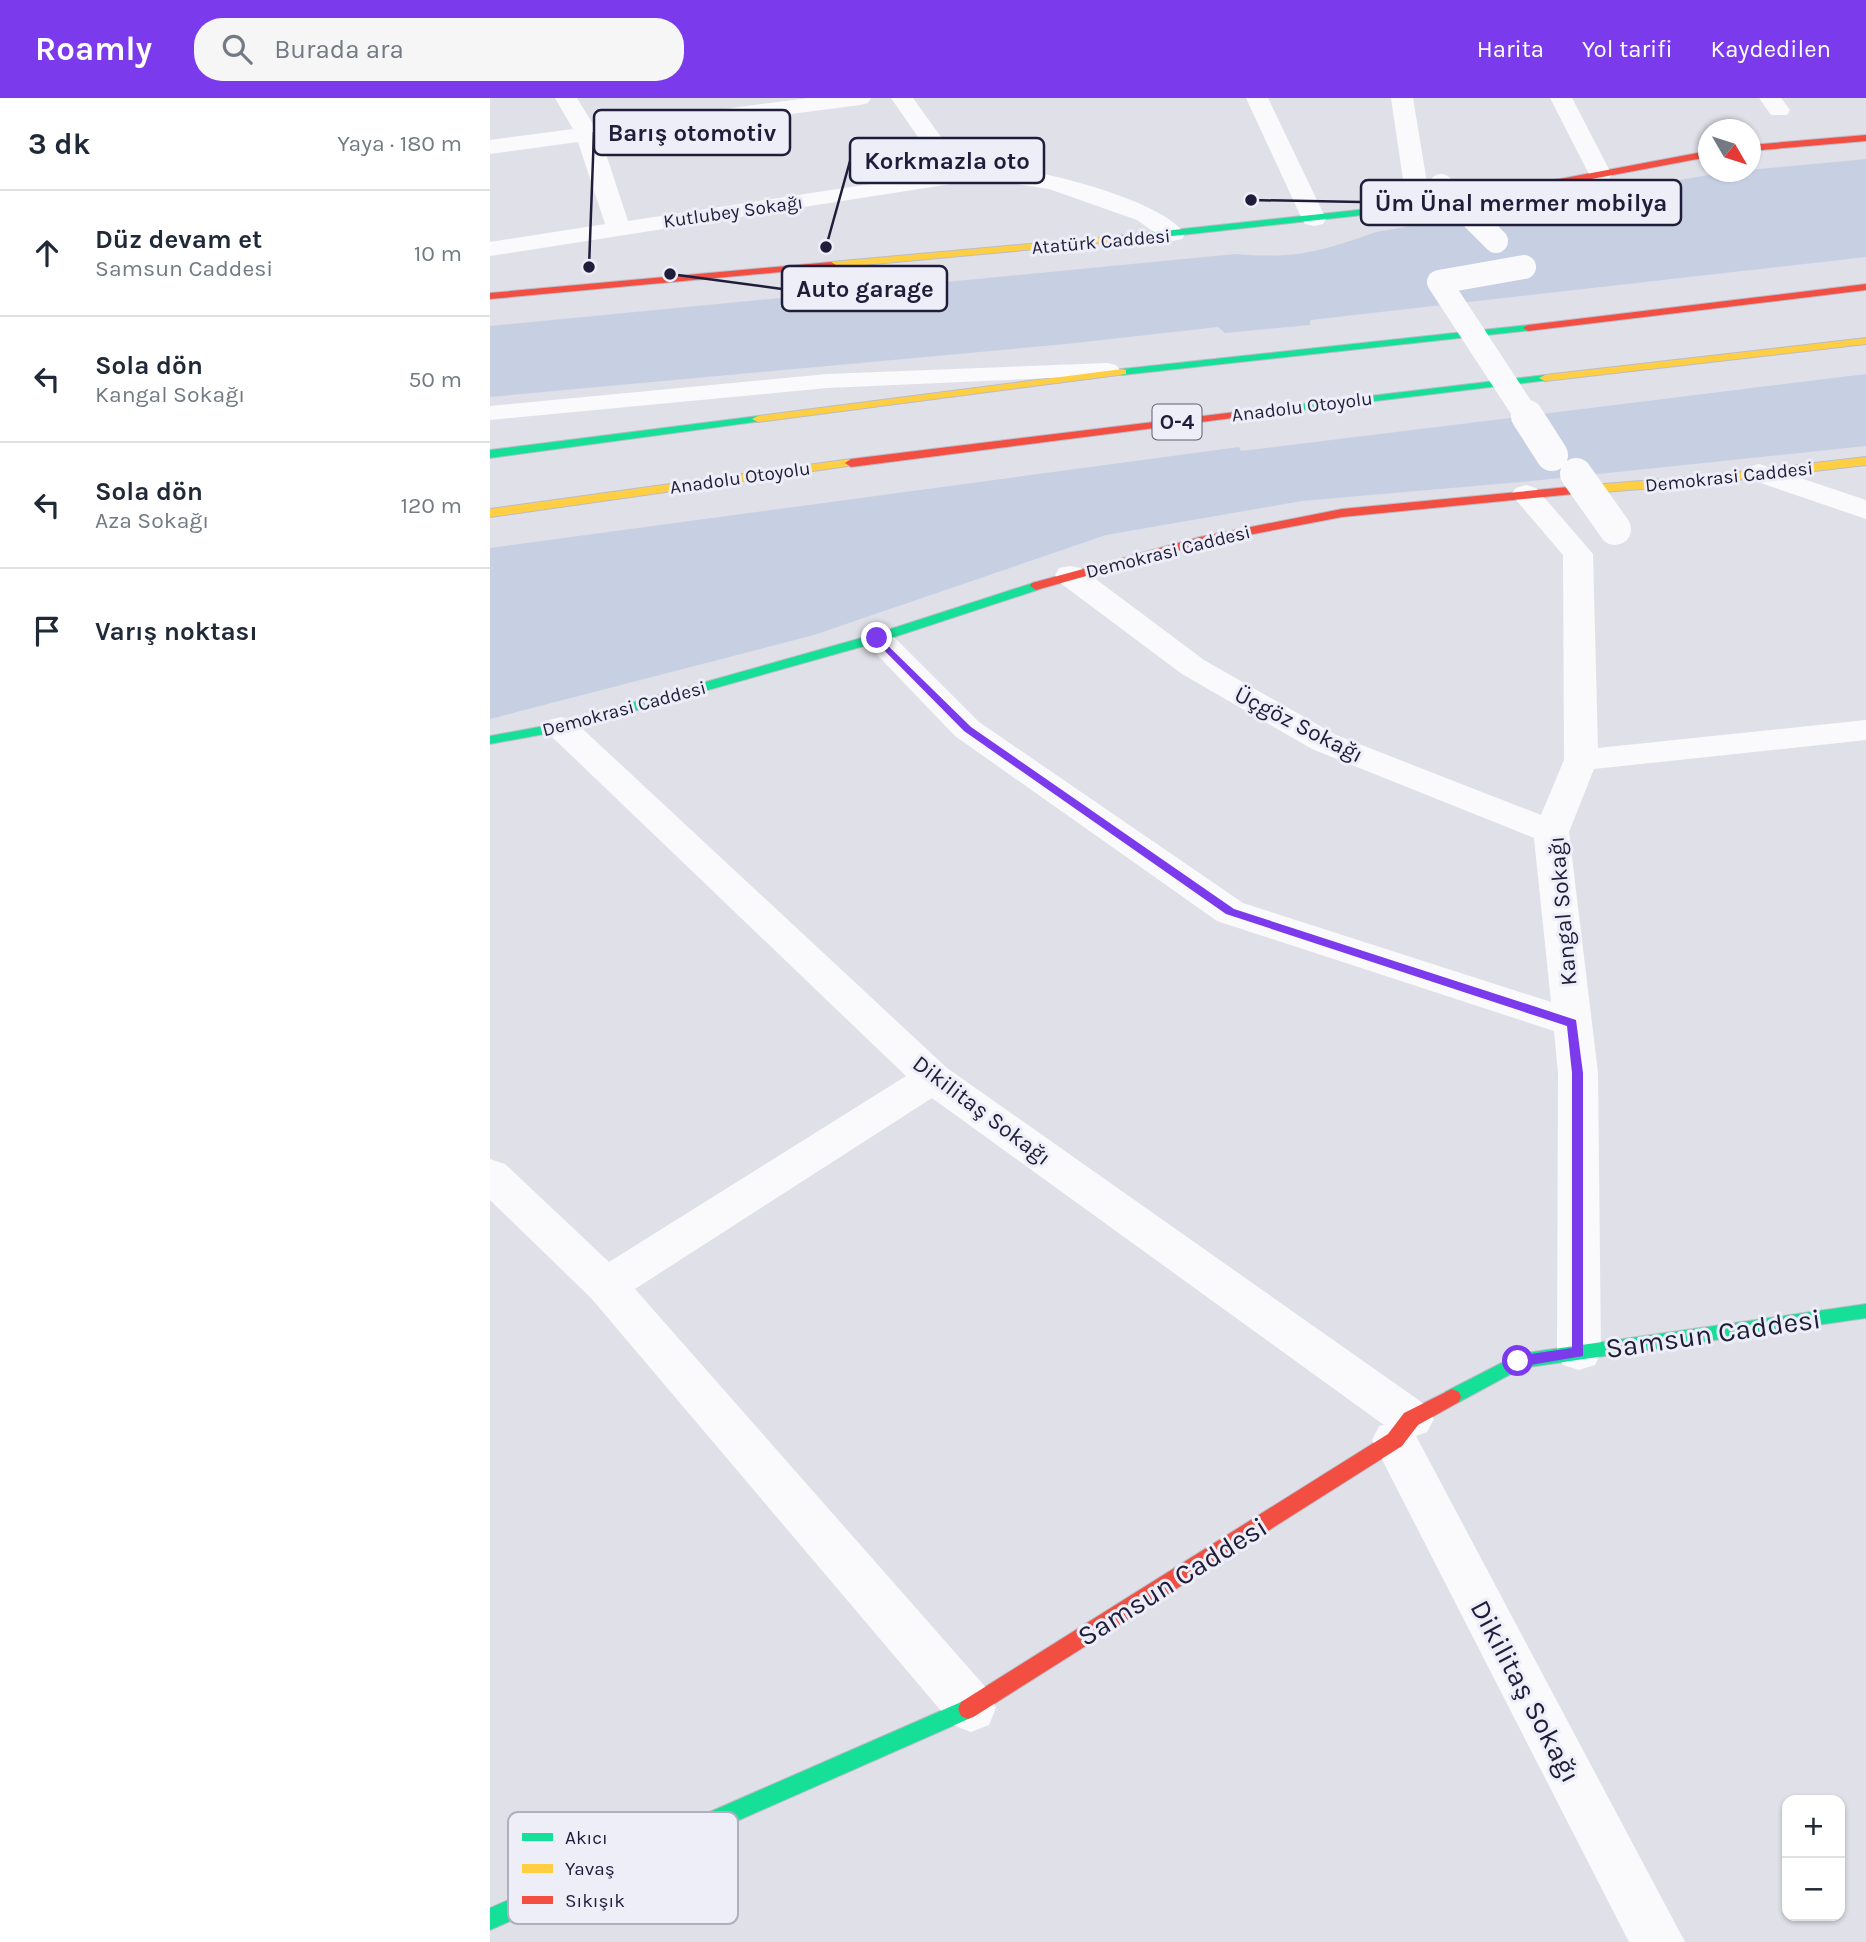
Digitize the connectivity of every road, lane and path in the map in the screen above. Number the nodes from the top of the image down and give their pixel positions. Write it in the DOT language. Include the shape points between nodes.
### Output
graph roads {
  1 [pos="566,98"];
  2 [pos="860,98"];
  3 [pos="902,98"];
  4 [pos="1257,98"];
  5 [pos="1402,98"];
  6 [pos="1561,98"];
  7 [pos="587,133"];
  8 [pos="1866,138"];
  9 [pos="490,147"];
  10 [pos="1761,147"];
  11 [pos="1698,156"];
  12 [pos="1600,175"];
  13 [pos="958,178"];
  14 [pos="1441,186"];
  15 [pos="1419,207"];
  16 [pos="1314,219"];
  17 [pos="618,228"];
  18 [pos="1173,234"];
  19 [pos="1496,240"];
  20 [pos="490,249"];
  21 [pos="1524,267"];
  22 [pos="1866,287"];
  23 [pos="490,296"];
  24 [pos="1866,341"];
  25 [pos="1156,368"];
  26 [pos="490,413"];
  27 [pos="490,454"];
  28 [pos="1866,461"];
  29 [pos="1759,473"];
  30 [pos="1527,494"];
  31 [pos="1866,510"];
  32 [pos="490,513"];
  33 [pos="1615,528"];
  34 [pos="1070,575"];
  35 [pos="877,638"];
  36 [pos="561,727"];
  37 [pos="1866,730"];
  38 [pos="490,740"];
  39 [pos="1581,760"];
  40 [pos="1551,832"];
  41 [pos="1572,1023"];
  42 [pos="933,1078"];
  43 [pos="490,1175"];
  44 [pos="606,1286"];
  45 [pos="1866,1311"];
  46 [pos="1578,1352"];
  47 [pos="1403,1429"];
  48 [pos="971,1708"];
  49 [pos="734,1812"];
  50 [pos="508,1911"];
  51 [pos="490,1919"];
  52 [pos="1658,1942"];
  1 -- 7 [label="street"];
  2 -- 7 [label="street"];
  3 -- 13 [label="street"];
  4 -- 16 [label="street"];
  5 -- 15 [label="street"];
  6 -- 12 [label="street"];
  7 -- 9 [label="street"];
  7 -- 17 [label="street"];
  8 -- 10 [label="main road"];
  11 -- 12 [label="main road, Atatürk Caddesi"];
  12 -- 15 [label="main road, Atatürk Caddesi"];
  13 -- 17 [label="street, Kutlubey Sokağı"];
  13 -- 18 [label="street, Kutlubey Sokağı" via="983,172 1053,182 1146,215"];
  14 -- 19 [label="street, bridge"];
  15 -- 16 [label="main road, Atatürk Caddesi"];
  16 -- 18 [label="main road, Atatürk Caddesi"];
  17 -- 20 [label="street, Kutlubey Sokağı"];
  18 -- 23 [label="main road, Atatürk Caddesi"];
  21 -- 33 [label="street, bridge" via="1439,282 1552,455 1569,463"];
  22 -- 25 [label="main road"];
  24 -- 32 [label="main road, Anadolu Otoyolu / O-4" via="1280,409"];
  25 -- 26 [label="lane" via="827,381"];
  25 -- 27 [label="main road"];
  28 -- 29 [label="main road, Demokrasi Caddesi"];
  29 -- 30 [label="main road, Demokrasi Caddesi"];
  29 -- 31 [label="street"];
  30 -- 34 [label="main road, Demokrasi Caddesi" via="1342,513 1200,541"];
  30 -- 39 [label="street, Kangal Sokağı" via="1578,554"];
  34 -- 35 [label="main road, Demokrasi Caddesi"];
  34 -- 40 [label="street, Üçgöz Sokağı" via="1193,667 1324,742"];
  35 -- 36 [label="main road, Demokrasi Caddesi"];
  35 -- 41 [label="street" via="967,729 1230,912"];
  36 -- 38 [label="main road, Demokrasi Caddesi"];
  36 -- 42 [label="street, Dikilitaş Sokağı"];
  37 -- 39 [label="street"];
  39 -- 40 [label="street, Kangal Sokağı"];
  40 -- 41 [label="street, Kangal Sokağı"];
  41 -- 46 [label="street, Kangal Sokağı" via="1578,1073"];
  42 -- 44 [label="street"];
  42 -- 47 [label="street, Dikilitaş Sokağı"];
  43 -- 44 [label="street"];
  44 -- 48 [label="street"];
  45 -- 46 [label="main road, Samsun Caddesi"];
  46 -- 47 [label="main road, Samsun Caddesi" via="1518,1361"];
  47 -- 48 [label="main road, Samsun Caddesi"];
  47 -- 52 [label="street, Dikilitaş Sokağı"];
  48 -- 49 [label="main road, Samsun Caddesi"];
  50 -- 51 [label="main road, Samsun Caddesi"];
}
